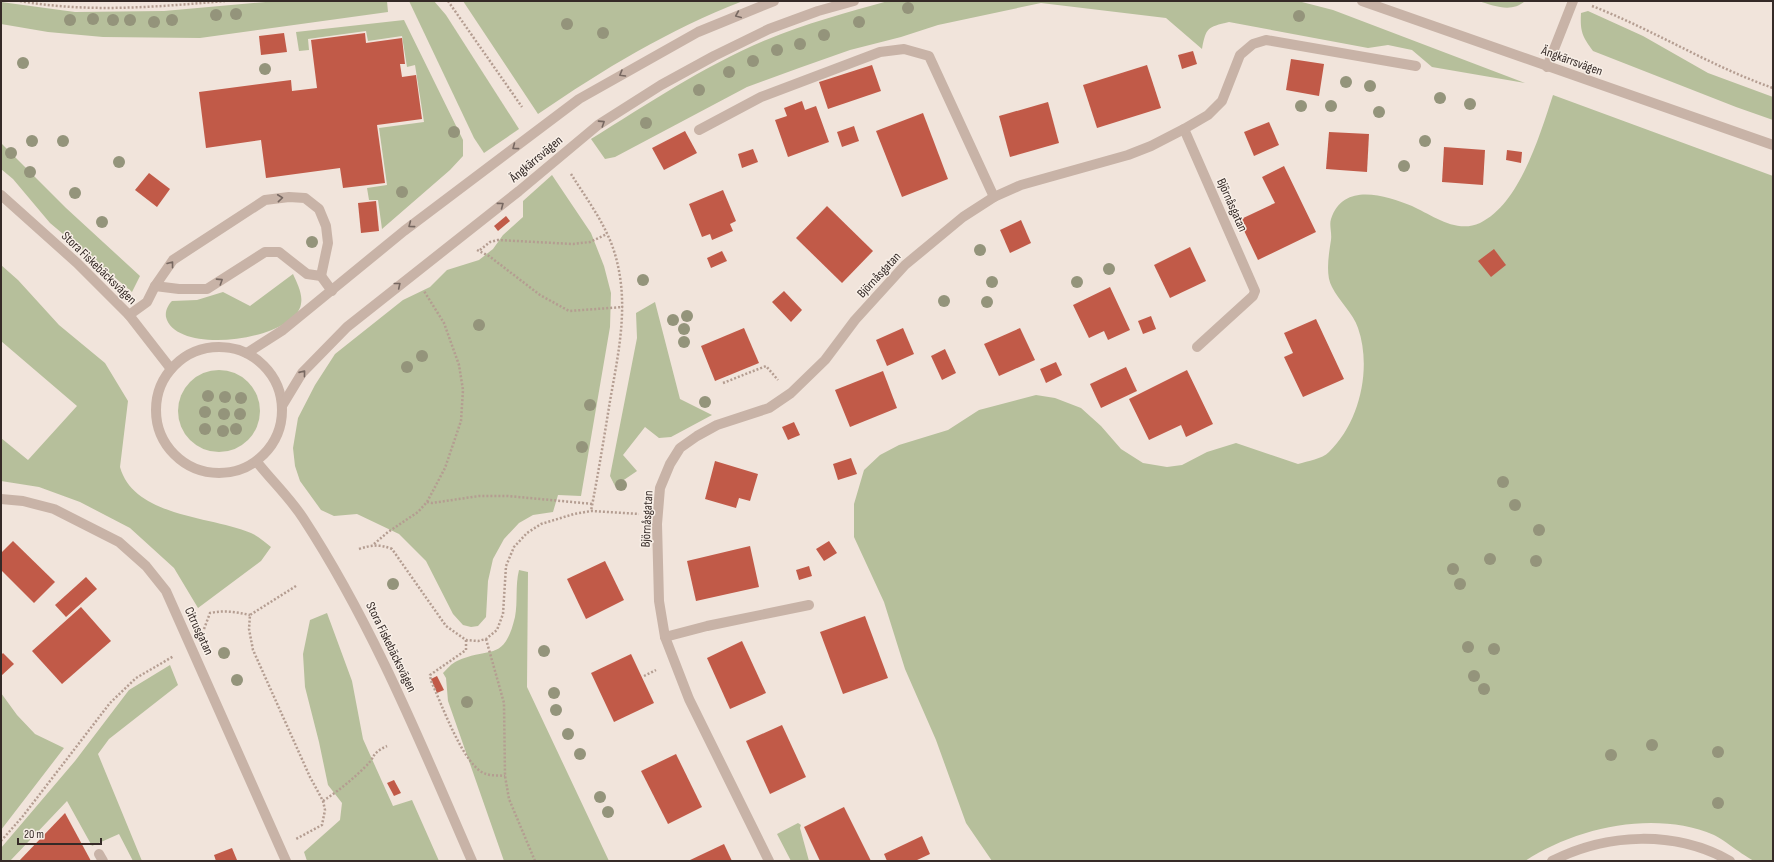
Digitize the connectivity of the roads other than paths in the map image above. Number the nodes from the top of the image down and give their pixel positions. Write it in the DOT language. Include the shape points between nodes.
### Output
graph roads {
  1 [pos="774,1"];
  2 [pos="854,1"];
  3 [pos="1362,1"];
  4 [pos="1573,1"];
  5 [pos="1416,66"];
  6 [pos="1547,66"];
  7 [pos="1184,129"];
  8 [pos="699,130"];
  9 [pos="1773,145"];
  10 [pos="1,195"];
  11 [pos="994,197"];
  12 [pos="321,276"];
  13 [pos="155,286"];
  14 [pos="332,291"];
  15 [pos="129,315"];
  16 [pos="1197,347"];
  17 [pos="247,353"];
  18 [pos="171,368"];
  19 [pos="282,406"];
  20 [pos="257,462"];
  21 [pos="1,499"];
  22 [pos="808,605"];
  23 [pos="666,637"];
  24 [pos="286,861"];
  25 [pos="472,861"];
  26 [pos="769,861"];
  27 [pos="1552,861"];
  28 [pos="1730,861"];
  1 -- 14 [label="street, Ängkärrsvägen, one-way" via="698,32 579,99 404,231"];
  19 -- 2 [label="street, Ängkärrsvägen, one-way" via="302,373 347,326 519,191 598,125 662,85 769,29"];
  3 -- 6 [label="street, Ängkärrsvägen"];
  4 -- 6 [label="street"];
  5 -- 7 [label="street, Björnåsgatan" via="1266,40 1253,44 1240,55 1222,101 1208,115"];
  6 -- 9 [label="street, Ängkärrsvägen"];
  7 -- 11 [label="street, Björnåsgatan" via="1140,151 1021,185"];
  7 -- 16 [label="street, Björnåsgatan" via="1255,291 1253,296"];
  8 -- 11 [label="street" via="761,97 880,52 904,49 929,56"];
  10 -- 15 [label="street, Stora Fiskebäcksvägen" via="77,263"];
  11 -- 23 [label="street, Björnåsgatan" via="963,217 905,265 855,320 825,360 791,393 770,408 717,425 680,448 660,488 658,514 659,601"];
  13 -- 12 [label="street, one-way" via="207,289 265,252 278,252 307,274"];
  13 -- 12 [label="street, one-way" via="173,260 265,200 289,197 305,198 319,209 326,226 328,243"];
  12 -- 14 [label="street"];
  13 -- 15 [label="street" via="147,302"];
  14 -- 17 [label="street, Ängkärrsvägen" via="283,330"];
  15 -- 18 [label="street, Stora Fiskebäcksvägen"];
  17 -- 18 [label="street" via="220,347 198,350"];
  17 -- 19 [label="street" via="258,360 275,380"];
  18 -- 20 [label="street" via="159,389 155,412 160,435 172,454 191,468 213,474 237,472"];
  19 -- 20 [label="street" via="282,422 277,437"];
  20 -- 25 [label="street, Stora Fiskebäcksvägen" via="302,517 353,599 408,713"];
  21 -- 24 [label="street, Citrusgatan" via="23,501 54,509 119,542 146,566 166,591"];
  22 -- 23 [label="street"];
  23 -- 26 [label="street, Björnåsgatan" via="689,699"];
  27 -- 28 [label="street" via="1594,844 1622,839 1681,842 1710,850"];
}
